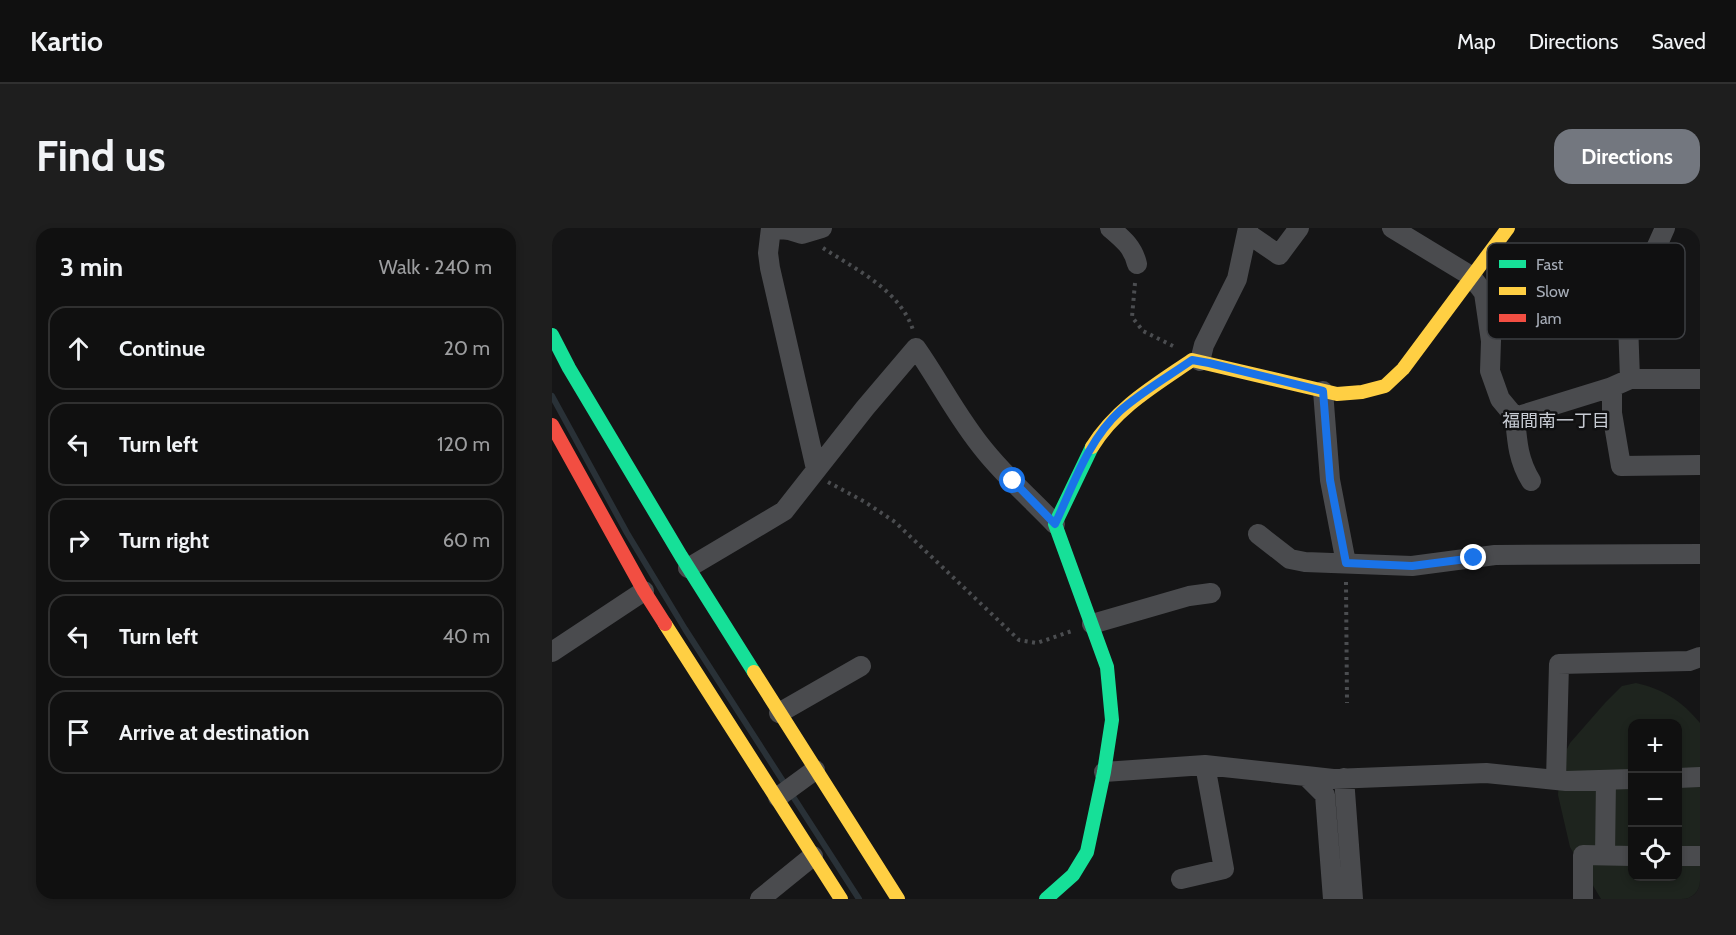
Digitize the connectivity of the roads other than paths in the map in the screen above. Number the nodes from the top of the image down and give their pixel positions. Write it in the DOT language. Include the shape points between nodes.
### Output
graph roads {
  1 [pos="772,228"];
  2 [pos="822,228"];
  3 [pos="1110,228"];
  4 [pos="1299,228"];
  5 [pos="1392,228"];
  6 [pos="1508,228"];
  7 [pos="1665,228"];
  8 [pos="1248,230"];
  9 [pos="1496,243"];
  10 [pos="1658,243"];
  11 [pos="1487,255"];
  12 [pos="1137,264"];
  13 [pos="1470,276"];
  14 [pos="1487,314"];
  15 [pos="552,335"];
  16 [pos="1491,339"];
  17 [pos="1629,339"];
  18 [pos="1196,361"];
  19 [pos="1630,379"];
  20 [pos="1700,379"];
  21 [pos="1612,387"];
  22 [pos="1323,391"];
  23 [pos="1515,417"];
  24 [pos="552,424"];
  25 [pos="1700,465"];
  26 [pos="816,469"];
  27 [pos="1531,481"];
  28 [pos="1055,524"];
  29 [pos="1258,534"];
  30 [pos="1700,554"];
  31 [pos="1346,563"];
  32 [pos="688,568"];
  33 [pos="644,591"];
  34 [pos="1210,593"];
  35 [pos="1092,624"];
  36 [pos="552,652"];
  37 [pos="1700,657"];
  38 [pos="861,666"];
  39 [pos="779,713"];
  40 [pos="1206,765"];
  41 [pos="1104,772"];
  42 [pos="807,776"];
  43 [pos="1306,776"];
  44 [pos="1700,777"];
  45 [pos="1344,778"];
  46 [pos="1682,778"];
  47 [pos="1628,779"];
  48 [pos="1556,780"];
  49 [pos="1606,780"];
  50 [pos="777,798"];
  51 [pos="1605,855"];
  52 [pos="1628,855"];
  53 [pos="813,856"];
  54 [pos="1682,856"];
  55 [pos="1700,856"];
  56 [pos="1181,879"];
  57 [pos="760,899"];
  58 [pos="841,899"];
  59 [pos="898,899"];
  60 [pos="1046,899"];
  61 [pos="1333,899"];
  62 [pos="1353,899"];
  63 [pos="1582,899"];
  1 -- 2 [label="street" via="802,234"];
  1 -- 26 [label="street" via="770,268"];
  3 -- 12 [label="street" via="1125,240"];
  4 -- 8 [label="street" via="1279,255"];
  5 -- 13 [label="street"];
  6 -- 9 [label="street"];
  7 -- 10 [label="street"];
  8 -- 18 [label="street" via="1237,279"];
  11 -- 13 [label="street"];
  13 -- 14 [label="street" via="1484,293"];
  13 -- 22 [label="street" via="1403,369 1384,386 1362,392"];
  15 -- 32 [label="street"];
  16 -- 23 [label="street" via="1490,372 1500,399"];
  17 -- 19 [label="street"];
  18 -- 22 [label="street"];
  18 -- 28 [label="street" via="1120,411 1103,430"];
  19 -- 20 [label="street"];
  19 -- 21 [label="street"];
  21 -- 23 [label="street"];
  21 -- 25 [label="street" via="1621,466"];
  22 -- 31 [label="street" via="1330,480"];
  23 -- 27 [label="street" via="1522,467"];
  24 -- 33 [label="street"];
  26 -- 28 [label="street" via="916,348 985,452"];
  26 -- 32 [label="street" via="784,511"];
  28 -- 35 [label="street"];
  29 -- 31 [label="street" via="1290,560"];
  30 -- 31 [label="street" via="1495,555 1412,566"];
  32 -- 39 [label="street"];
  33 -- 36 [label="street"];
  33 -- 50 [label="street"];
  34 -- 35 [label="street"];
  35 -- 41 [label="street" via="1107,667 1112,720"];
  37 -- 48 [label="street" via="1689,661 1559,664"];
  38 -- 39 [label="street"];
  39 -- 42 [label="street"];
  40 -- 41 [label="street"];
  40 -- 43 [label="street"];
  40 -- 56 [label="street" via="1224,869"];
  41 -- 60 [label="street" via="1087,852 1072,875"];
  42 -- 50 [label="street"];
  42 -- 59 [label="street"];
  43 -- 45 [label="street"];
  43 -- 61 [label="street" via="1325,795"];
  44 -- 46 [label="street"];
  45 -- 48 [label="street" via="1486,773"];
  45 -- 62 [label="street"];
  47 -- 49 [label="street"];
  48 -- 49 [label="street"];
  49 -- 51 [label="street"];
  50 -- 53 [label="street"];
  51 -- 52 [label="street"];
  51 -- 63 [label="street" via="1582,855"];
  53 -- 57 [label="street"];
  53 -- 58 [label="street"];
  54 -- 55 [label="street"];
}
